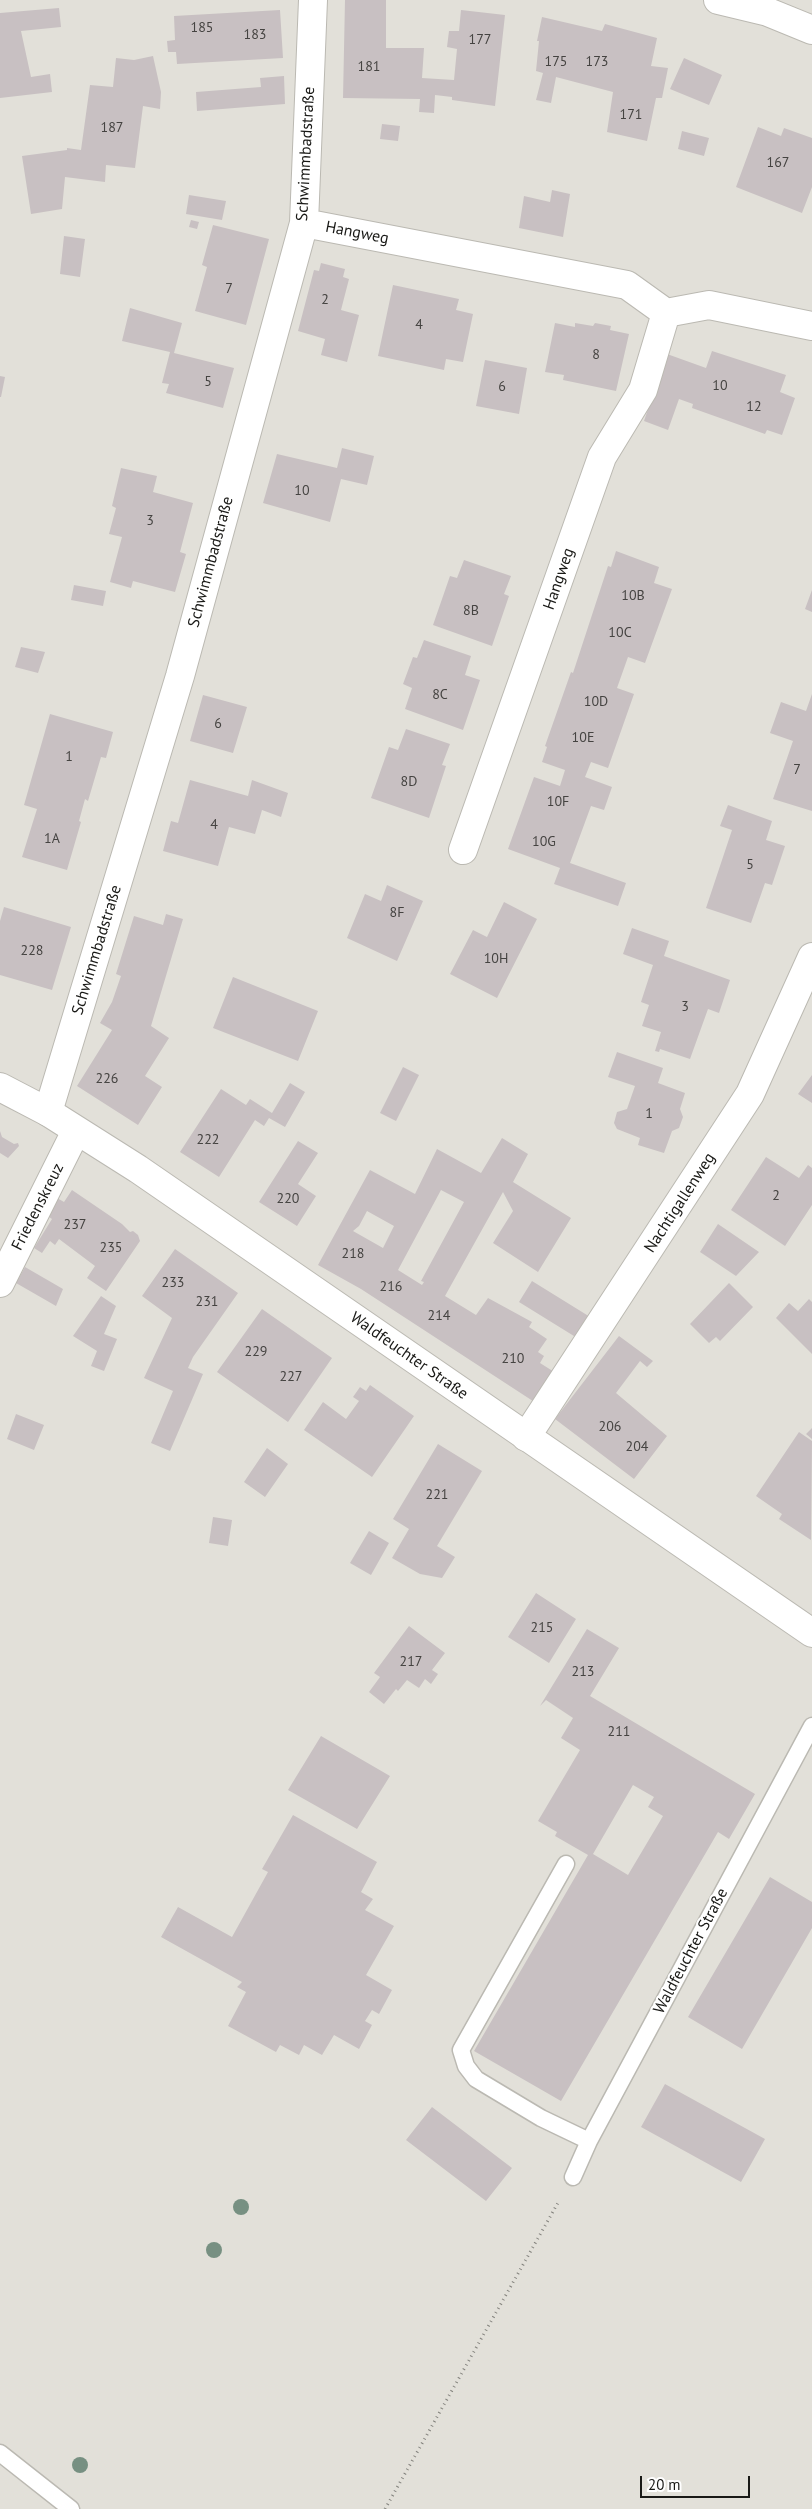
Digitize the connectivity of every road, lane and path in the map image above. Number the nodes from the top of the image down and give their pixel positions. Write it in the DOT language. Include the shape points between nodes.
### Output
graph roads {
  1 [pos="313,0"];
  2 [pos="718,0"];
  3 [pos="812,30"];
  4 [pos="304,223"];
  5 [pos="666,313"];
  6 [pos="812,326"];
  7 [pos="463,850"];
  8 [pos="812,957"];
  9 [pos="0,1087"];
  10 [pos="48,1112"];
  11 [pos="76,1131"];
  12 [pos="0,1283"];
  13 [pos="526,1437"];
  14 [pos="812,1633"];
  15 [pos="812,1726"];
  16 [pos="566,1864"];
  17 [pos="589,2141"];
  18 [pos="573,2177"];
  19 [pos="0,2453"];
  20 [pos="71,2509"];
  21 [pos="385,2509"];
  1 -- 4 [label="street, Schwimmbadstraße"];
  2 -- 3 [label="street" via="768,12"];
  4 -- 5 [label="street, Hangweg" via="626,285"];
  4 -- 10 [label="street, Schwimmbadstraße" via="180,676"];
  5 -- 6 [label="street" via="709,305"];
  5 -- 7 [label="street, Hangweg" via="643,390 602,457"];
  8 -- 13 [label="street, Nachtigallenweg" via="750,1094"];
  9 -- 10 [label="street, Waldfeuchter Straße"];
  10 -- 11 [label="street, Waldfeuchter Straße"];
  11 -- 12 [label="street, Friedenskreuz"];
  11 -- 13 [label="street, Waldfeuchter Straße" via="138,1169"];
  13 -- 14 [label="street, Waldfeuchter Straße"];
  15 -- 17 [label="lane, Waldfeuchter Straße"];
  16 -- 17 [label="lane" via="462,2050 466,2066 476,2079 541,2118"];
  17 -- 18 [label="lane, Waldfeuchter Straße"];
  18 -- 21 [label="path"];
  19 -- 20 [label="lane"];
}
